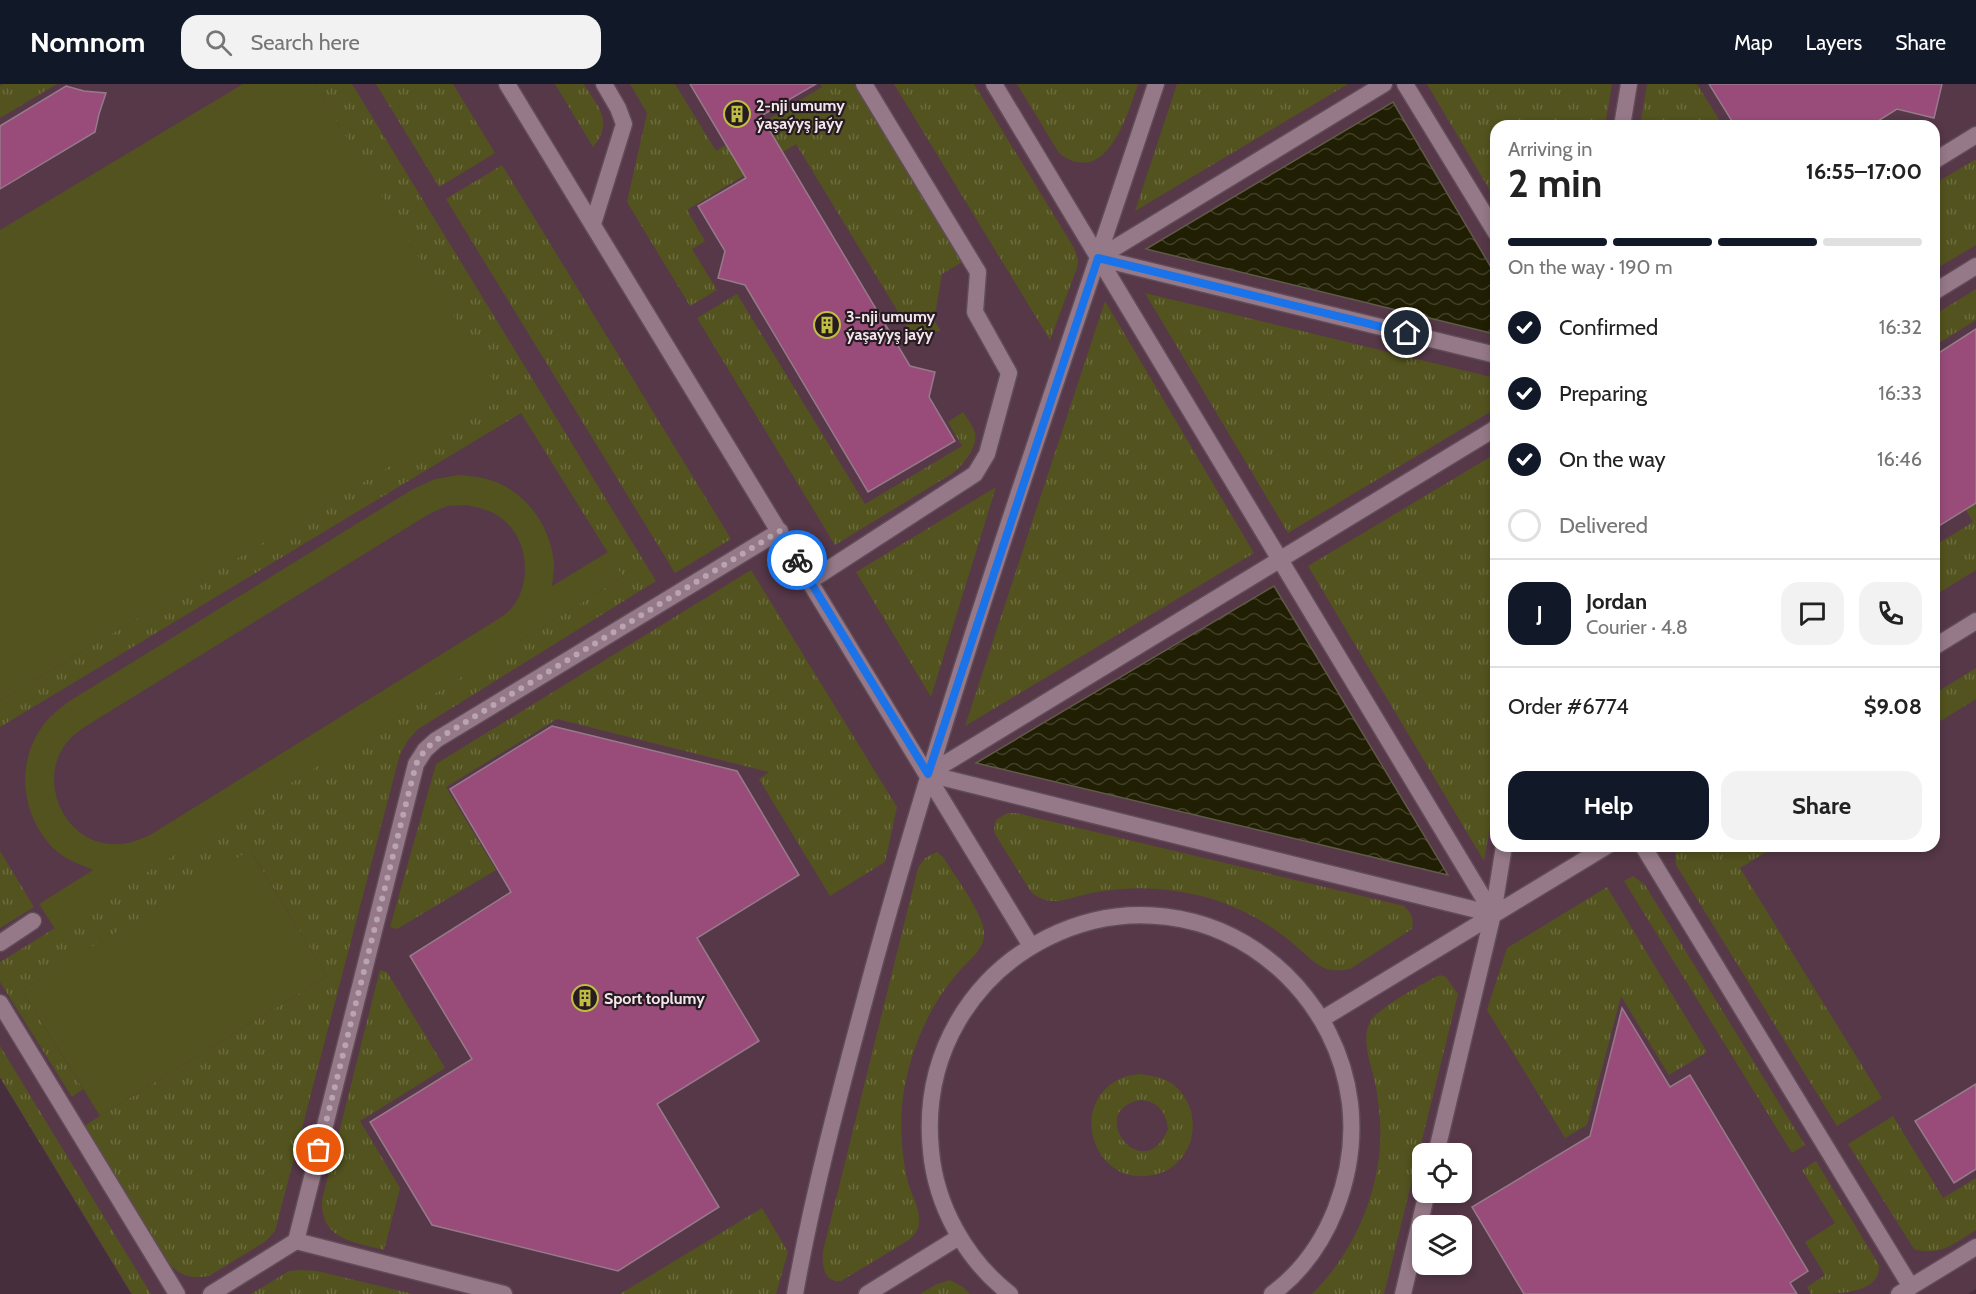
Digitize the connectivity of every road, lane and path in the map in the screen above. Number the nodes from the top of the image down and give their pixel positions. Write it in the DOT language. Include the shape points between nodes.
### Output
graph roads {
  1 [pos="507,84"];
  2 [pos="604,84"];
  3 [pos="864,84"];
  4 [pos="994,84"];
  5 [pos="1156,84"];
  6 [pos="1384,84"];
  7 [pos="1405,84"];
  8 [pos="1629,84"];
  9 [pos="1623,120"];
  10 [pos="1976,135"];
  11 [pos="1940,157"];
  12 [pos="1490,223"];
  13 [pos="593,224"];
  14 [pos="1098,258"];
  15 [pos="1976,266"];
  16 [pos="1940,288"];
  17 [pos="1490,354"];
  18 [pos="1490,432"];
  19 [pos="780,531"];
  20 [pos="1280,560"];
  21 [pos="810,581"];
  22 [pos="1976,621"];
  23 [pos="1940,643"];
  24 [pos="928,774"];
  25 [pos="1503,852"];
  26 [pos="1597,852"];
  27 [pos="1647,852"];
  28 [pos="1493,914"];
  29 [pos="33,921"];
  30 [pos="0,943"];
  31 [pos="1031,946"];
  32 [pos="0,1003"];
  33 [pos="1322,1019"];
  34 [pos="1439,1143"];
  35 [pos="1424,1203"];
  36 [pos="959,1237"];
  37 [pos="296,1241"];
  38 [pos="1976,1247"];
  39 [pos="1905,1290"];
  40 [pos="177,1294"];
  41 [pos="211,1294"];
  42 [pos="504,1294"];
  43 [pos="795,1294"];
  44 [pos="867,1294"];
  45 [pos="1010,1294"];
  46 [pos="1272,1294"];
  47 [pos="1403,1294"];
  1 -- 13 [label="lane"];
  2 -- 13 [label="lane" via="624,124"];
  3 -- 21 [label="lane" via="978,272 975,312 1009,373 987,454 975,474"];
  4 -- 14 [label="lane"];
  5 -- 14 [label="lane"];
  6 -- 14 [label="lane"];
  7 -- 12 [label="lane"];
  8 -- 9 [label="lane"];
  10 -- 11 [label="lane"];
  13 -- 19 [label="lane"];
  14 -- 17 [label="lane"];
  14 -- 20 [label="lane"];
  14 -- 24 [label="lane"];
  15 -- 16 [label="lane"];
  18 -- 20 [label="lane"];
  19 -- 21 [label="lane"];
  19 -- 37 [label="lane" via="425,750 416,764"];
  20 -- 24 [label="lane"];
  20 -- 28 [label="lane"];
  21 -- 24 [label="lane"];
  22 -- 23 [label="lane"];
  24 -- 28 [label="lane"];
  24 -- 31 [label="lane"];
  24 -- 43 [label="lane" via="819,1171"];
  25 -- 28 [label="lane"];
  26 -- 28 [label="lane"];
  27 -- 39 [label="lane"];
  28 -- 33 [label="lane"];
  28 -- 34 [label="lane"];
  29 -- 30 [label="lane"];
  31 -- 33 [label="lane" via="1064,930 1099,920 1136,916 1200,925 1242,942 1273,963 1300,988"];
  31 -- 36 [label="lane" via="975,994 955,1025 931,1095 933,1168"];
  32 -- 40 [label="lane"];
  33 -- 46 [label="lane" via="1338,1052 1348,1088 1352,1124 1350,1161 1341,1197 1326,1230 1305,1261"];
  35 -- 47 [label="lane"];
  36 -- 44 [label="lane"];
  36 -- 45 [label="lane" via="981,1267"];
  37 -- 41 [label="lane"];
  37 -- 42 [label="lane"];
  38 -- 39 [label="lane"];
}
